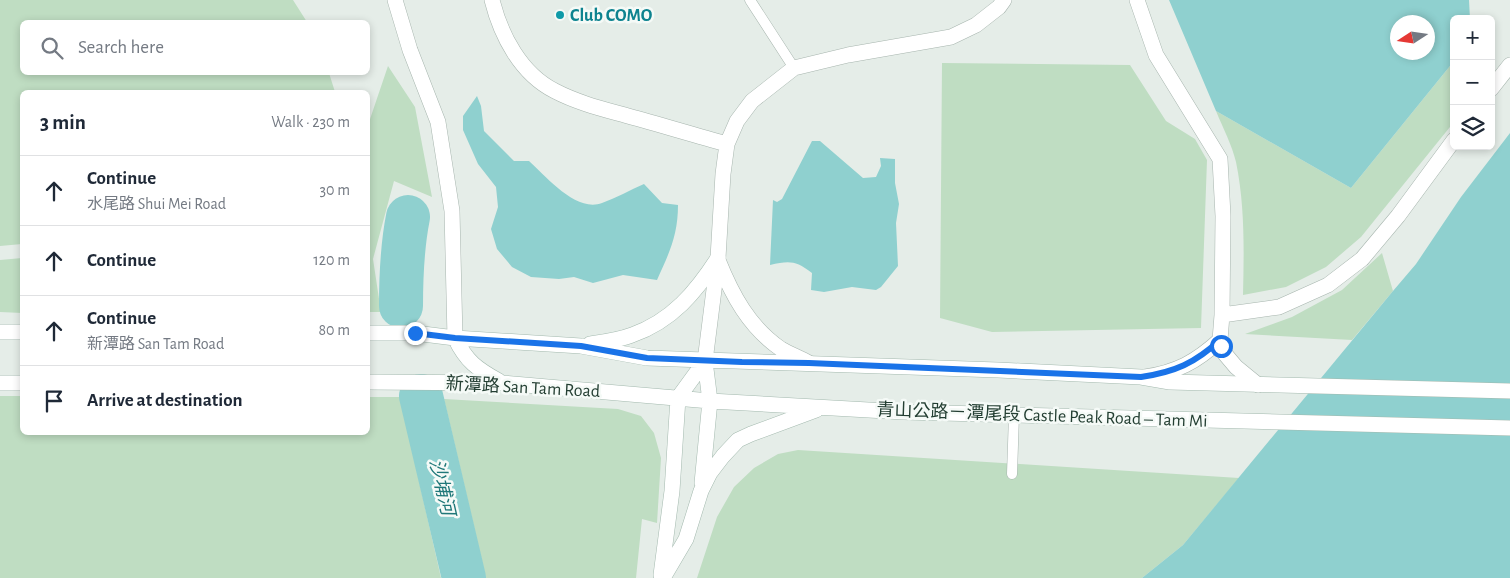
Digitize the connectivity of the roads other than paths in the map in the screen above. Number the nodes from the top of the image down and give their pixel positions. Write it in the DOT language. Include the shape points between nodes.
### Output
graph roads {
  1 [pos="395,0"];
  2 [pos="492,0"];
  3 [pos="750,0"];
  4 [pos="1004,0"];
  5 [pos="1137,0"];
  6 [pos="1510,64"];
  7 [pos="794,68"];
  8 [pos="1495,84"];
  9 [pos="727,144"];
  10 [pos="1450,145"];
  11 [pos="718,258"];
  12 [pos="1222,315"];
  13 [pos="0,332"];
  14 [pos="20,332"];
  15 [pos="370,333"];
  16 [pos="455,338"];
  17 [pos="1220,340"];
  18 [pos="581,346"];
  19 [pos="705,361"];
  20 [pos="809,363"];
  21 [pos="1141,377"];
  22 [pos="370,382"];
  23 [pos="0,383"];
  24 [pos="20,383"];
  25 [pos="503,383"];
  26 [pos="1265,385"];
  27 [pos="1510,391"];
  28 [pos="678,398"];
  29 [pos="710,401"];
  30 [pos="822,408"];
  31 [pos="1014,415"];
  32 [pos="1510,428"];
  33 [pos="1012,474"];
  34 [pos="701,491"];
  35 [pos="662,578"];
  1 -- 16 [label="street" via="438,122 452,211"];
  2 -- 9 [label="street" via="509,46 529,72 554,91 583,103"];
  3 -- 7 [label="lane"];
  4 -- 7 [label="street" via="976,25 951,37 848,54"];
  5 -- 12 [label="street" via="1156,55 1220,159"];
  6 -- 8 [label="street"];
  7 -- 9 [label="street" via="752,101 736,121"];
  9 -- 11 [label="street"];
  10 -- 12 [label="street" via="1362,259 1328,285 1279,306"];
  11 -- 18 [label="street" via="683,304 648,328 630,336"];
  11 -- 19 [label="street"];
  11 -- 20 [label="street" via="734,296 757,329 782,349"];
  12 -- 17 [label="street"];
  13 -- 14 [label="street"];
  15 -- 16 [label="street" via="415,333"];
  16 -- 18 [label="street"];
  16 -- 25 [label="street" via="471,363"];
  17 -- 21 [label="street" via="1184,366"];
  17 -- 26 [label="street" via="1225,354 1236,368"];
  18 -- 19 [label="street" via="647,358"];
  19 -- 20 [label="street"];
  19 -- 28 [label="street"];
  19 -- 29 [label="street"];
  20 -- 21 [label="street"];
  21 -- 26 [label="street" via="1170,382"];
  22 -- 25 [label="street, 新潭路 San Tam Road"];
  23 -- 24 [label="street"];
  25 -- 28 [label="street, 新潭路 San Tam Road"];
  26 -- 27 [label="street"];
  28 -- 29 [label="street, 新潭路 San Tam Road"];
  28 -- 35 [label="street, 青山公路－潭尾段 Castle Peak Road – Tam Mi"];
  29 -- 30 [label="street, 新潭路 San Tam Road"];
  29 -- 34 [label="street"];
  30 -- 31 [label="street, 青山公路－潭尾段 Castle Peak Road – Tam Mi"];
  30 -- 34 [label="street, 青山公路－潭尾段 Castle Peak Road – Tam Mi" via="738,440 723,456"];
  31 -- 32 [label="street, 青山公路－潭尾段 Castle Peak Road – Tam Mi"];
  31 -- 33 [label="lane"];
  34 -- 35 [label="street, 青山公路－潭尾段 Castle Peak Road – Tam Mi" via="686,539"];
}
